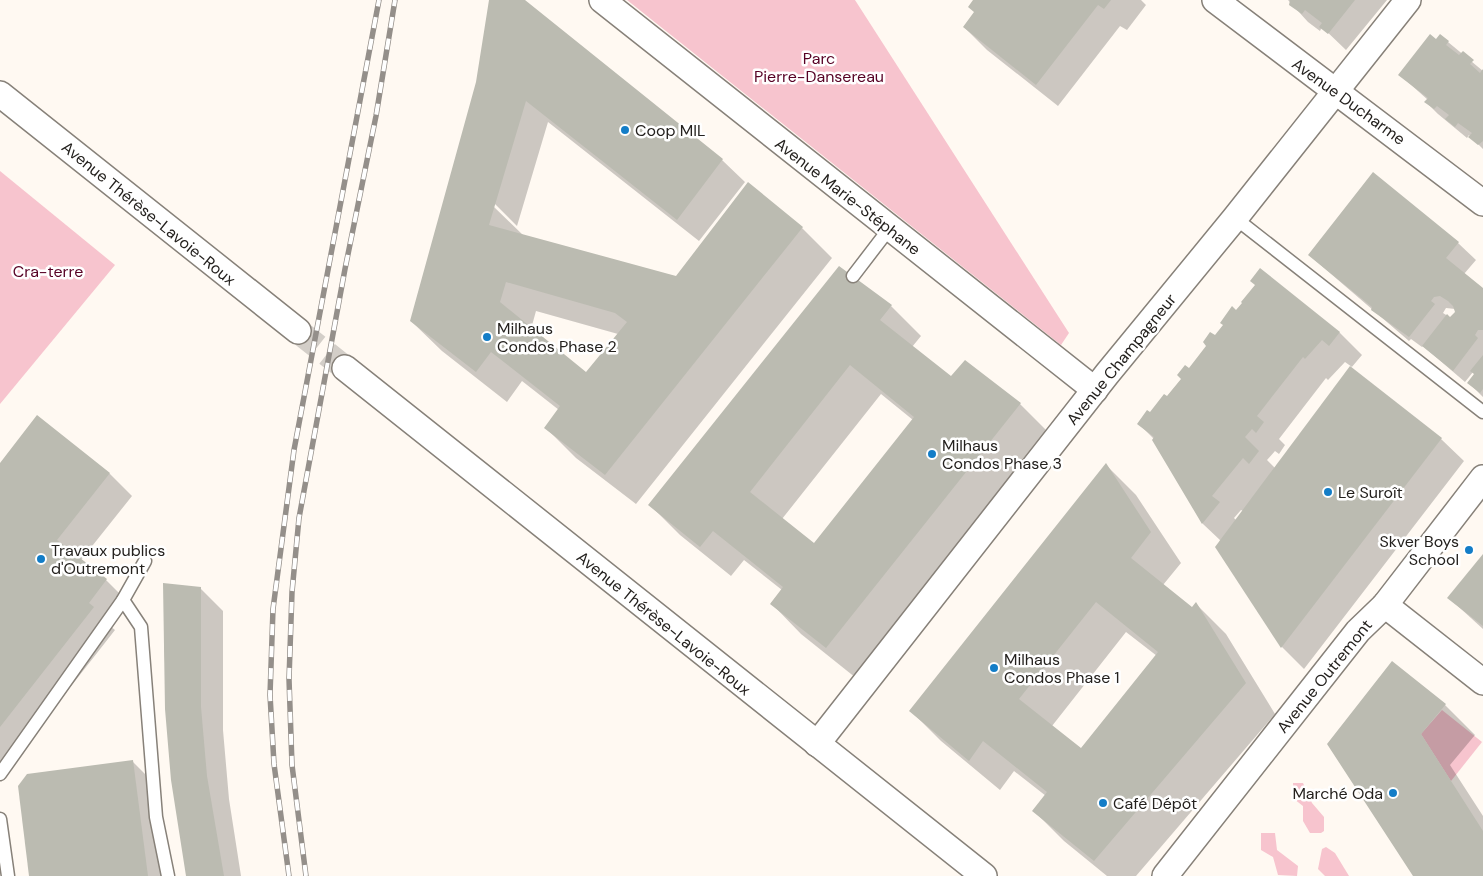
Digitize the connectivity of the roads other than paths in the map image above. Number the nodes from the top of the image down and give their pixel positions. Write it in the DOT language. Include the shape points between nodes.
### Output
graph roads {
  1 [pos="602,0"];
  2 [pos="1216,0"];
  3 [pos="1408,0"];
  4 [pos="1335,91"];
  5 [pos="0,94"];
  6 [pos="1483,203"];
  7 [pos="1235,218"];
  8 [pos="889,229"];
  9 [pos="853,276"];
  10 [pos="298,331"];
  11 [pos="345,368"];
  12 [pos="1095,390"];
  13 [pos="1483,412"];
  14 [pos="1483,478"];
  15 [pos="145,562"];
  16 [pos="123,600"];
  17 [pos="1385,605"];
  18 [pos="1483,682"];
  19 [pos="818,744"];
  20 [pos="0,774"];
  21 [pos="0,819"];
  22 [pos="8,876"];
  23 [pos="168,876"];
  24 [pos="984,876"];
  25 [pos="1165,876"];
  1 -- 8 [label="street, Avenue Marie-Stéphane"];
  2 -- 4 [label="street, Avenue Ducharme"];
  3 -- 4 [label="street, Avenue Champagneur"];
  4 -- 6 [label="street, Avenue Ducharme"];
  4 -- 7 [label="street, Avenue Champagneur"];
  5 -- 10 [label="street, Avenue Thérèse-Lavoie-Roux"];
  7 -- 12 [label="street, Avenue Champagneur"];
  7 -- 13 [label="lane"];
  8 -- 9 [label="lane"];
  8 -- 12 [label="street, Avenue Marie-Stéphane"];
  11 -- 19 [label="street, Avenue Thérèse-Lavoie-Roux"];
  12 -- 19 [label="street, Avenue Champagneur"];
  14 -- 17 [label="street, Avenue Outremont"];
  15 -- 16 [label="lane"];
  16 -- 20 [label="lane"];
  16 -- 23 [label="lane" via="141,627 156,817"];
  17 -- 18 [label="street"];
  17 -- 25 [label="street, Avenue Outremont" via="1358,631"];
  19 -- 24 [label="street, Avenue Thérèse-Lavoie-Roux"];
  21 -- 22 [label="lane"];
}
